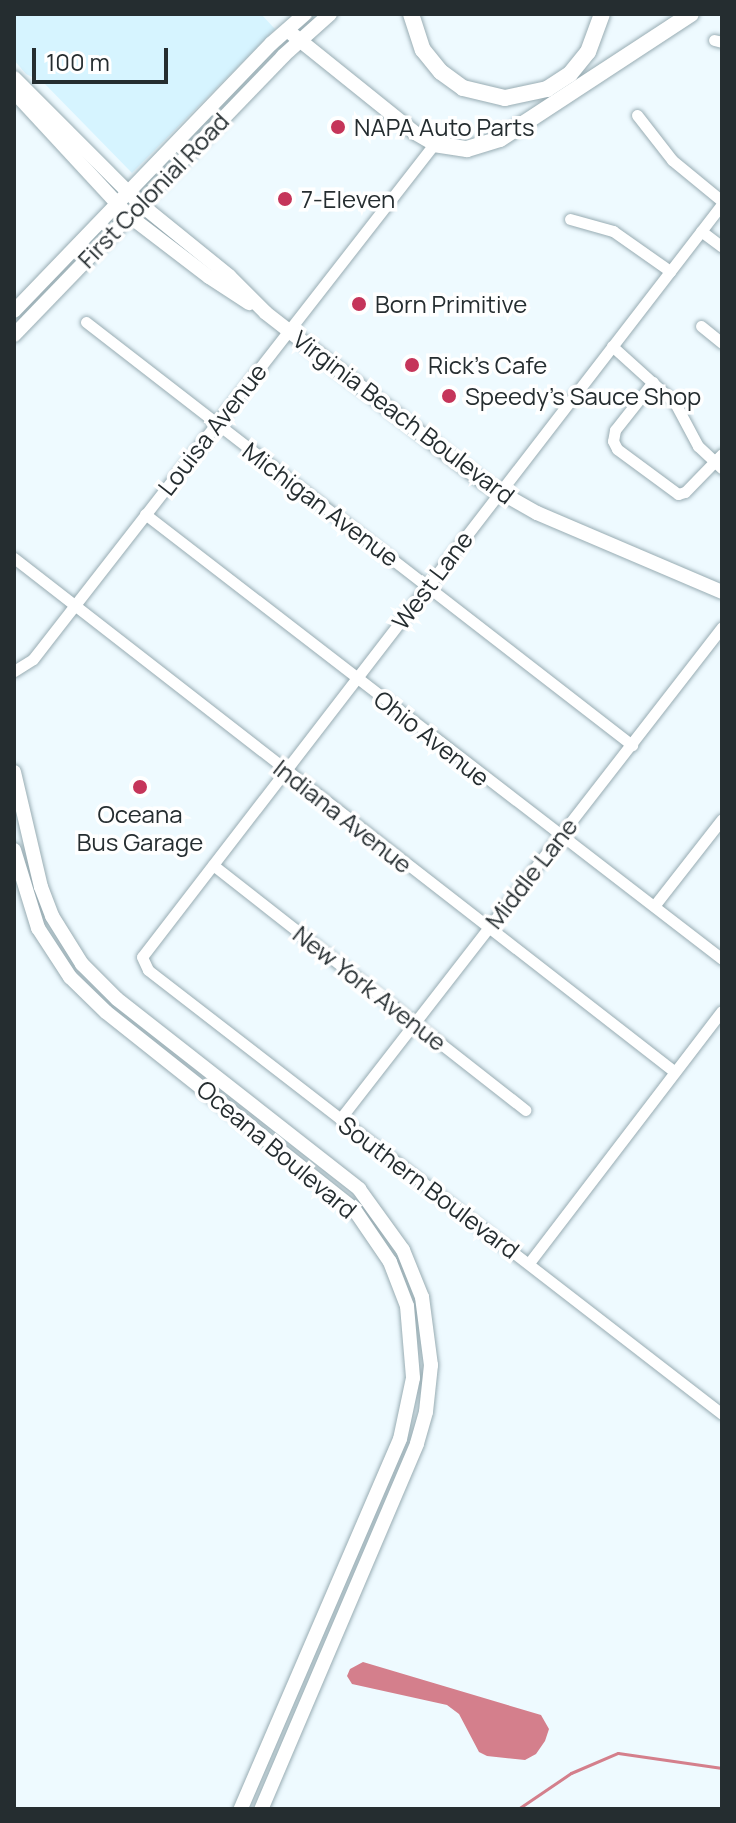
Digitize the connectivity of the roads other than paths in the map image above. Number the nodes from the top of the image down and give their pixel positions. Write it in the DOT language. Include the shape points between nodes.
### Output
graph roads {
  1 [pos="305,14"];
  2 [pos="330,14"];
  3 [pos="411,14"];
  4 [pos="602,14"];
  5 [pos="691,14"];
  6 [pos="288,28"];
  7 [pos="298,42"];
  8 [pos="14,78"];
  9 [pos="14,92"];
  10 [pos="637,115"];
  11 [pos="434,144"];
  12 [pos="127,192"];
  13 [pos="722,202"];
  14 [pos="139,203"];
  15 [pos="116,204"];
  16 [pos="128,215"];
  17 [pos="570,219"];
  18 [pos="701,231"];
  19 [pos="722,247"];
  20 [pos="670,271"];
  21 [pos="14,311"];
  22 [pos="266,313"];
  23 [pos="86,322"];
  24 [pos="701,326"];
  25 [pos="289,332"];
  26 [pos="14,335"];
  27 [pos="722,343"];
  28 [pos="612,346"];
  29 [pos="653,382"];
  30 [pos="216,424"];
  31 [pos="720,462"];
  32 [pos="498,492"];
  33 [pos="145,514"];
  34 [pos="14,558"];
  35 [pos="428,586"];
  36 [pos="721,589"];
  37 [pos="74,605"];
  38 [pos="722,627"];
  39 [pos="14,671"];
  40 [pos="356,679"];
  41 [pos="632,745"];
  42 [pos="285,771"];
  43 [pos="14,772"];
  44 [pos="722,819"];
  45 [pos="559,837"];
  46 [pos="14,850"];
  47 [pos="213,865"];
  48 [pos="654,906"];
  49 [pos="488,929"];
  50 [pos="142,957"];
  51 [pos="722,959"];
  52 [pos="722,1011"];
  53 [pos="416,1023"];
  54 [pos="675,1072"];
  55 [pos="526,1110"];
  56 [pos="340,1119"];
  57 [pos="529,1263"];
  58 [pos="428,1328"];
  59 [pos="411,1330"];
  60 [pos="722,1414"];
  61 [pos="325,1614"];
  62 [pos="341,1623"];
  63 [pos="241,1809"];
  64 [pos="261,1809"];
  1 -- 6 [label="main road, First Colonial Road"];
  2 -- 7 [label="main road, First Colonial Road"];
  3 -- 4 [label="highway" via="423,50 441,72 463,88 505,98 547,89 570,74 588,52"];
  5 -- 11 [label="highway" via="500,139 467,149"];
  6 -- 7 [label="main road"];
  6 -- 12 [label="main road, First Colonial Road"];
  7 -- 11 [label="main road"];
  7 -- 14 [label="main road, First Colonial Road"];
  8 -- 12 [label="main road, Virginia Beach Boulevard"];
  9 -- 15 [label="main road, Virginia Beach Boulevard"];
  10 -- 13 [label="street" via="672,160"];
  11 -- 25 [label="street, Louisa Avenue"];
  12 -- 14 [label="main road, Virginia Beach Boulevard"];
  12 -- 15 [label="main road, First Colonial Road"];
  13 -- 18 [label="street, West Lane"];
  14 -- 16 [label="main road, First Colonial Road"];
  14 -- 22 [label="main road, Virginia Beach Boulevard"];
  15 -- 16 [label="main road, Virginia Beach Boulevard"];
  15 -- 21 [label="main road, First Colonial Road"];
  16 -- 22 [label="main road, Virginia Beach Boulevard" via="221,286"];
  16 -- 26 [label="main road, First Colonial Road"];
  17 -- 20 [label="street" via="613,231"];
  18 -- 19 [label="street"];
  18 -- 20 [label="street, West Lane"];
  20 -- 28 [label="street, West Lane"];
  22 -- 25 [label="main road, Virginia Beach Boulevard"];
  23 -- 30 [label="street, Michigan Avenue"];
  24 -- 27 [label="street"];
  25 -- 30 [label="street, Louisa Avenue"];
  25 -- 32 [label="main road, Virginia Beach Boulevard"];
  28 -- 29 [label="street"];
  28 -- 32 [label="street, West Lane"];
  29 -- 31 [label="street" via="675,403 698,446"];
  29 -- 31 [label="street" via="615,430 615,446 678,494"];
  30 -- 33 [label="street, Louisa Avenue"];
  30 -- 35 [label="street, Michigan Avenue"];
  32 -- 35 [label="street, West Lane"];
  32 -- 36 [label="main road, Virginia Beach Boulevard"];
  33 -- 37 [label="street, Louisa Avenue"];
  33 -- 40 [label="street, Ohio Avenue"];
  34 -- 37 [label="street, Indiana Avenue"];
  35 -- 40 [label="street, West Lane"];
  35 -- 41 [label="street, Michigan Avenue"];
  37 -- 39 [label="street, Louisa Avenue" via="33,659"];
  37 -- 42 [label="street, Indiana Avenue"];
  38 -- 41 [label="street, Middle Lane"];
  40 -- 42 [label="street, West Lane"];
  40 -- 45 [label="street, Ohio Avenue"];
  41 -- 45 [label="street, Middle Lane"];
  42 -- 47 [label="street, West Lane"];
  42 -- 49 [label="street, Indiana Avenue"];
  43 -- 58 [label="main road, Oceana Boulevard" via="41,887 68,945 117,999 359,1189 403,1250"];
  44 -- 48 [label="street"];
  45 -- 48 [label="street, Ohio Avenue"];
  45 -- 49 [label="street, Middle Lane"];
  46 -- 59 [label="main road, Oceana Boulevard" via="38,928 70,977 106,1012 354,1210 390,1262"];
  47 -- 50 [label="street, West Lane"];
  47 -- 53 [label="street, New York Avenue"];
  48 -- 51 [label="street, Ohio Avenue"];
  49 -- 53 [label="street, Middle Lane"];
  49 -- 54 [label="street, Indiana Avenue"];
  50 -- 56 [label="street, Southern Boulevard" via="148,970"];
  52 -- 54 [label="street"];
  53 -- 55 [label="street, New York Avenue"];
  53 -- 56 [label="street, Middle Lane"];
  54 -- 57 [label="street"];
  56 -- 57 [label="street, Southern Boulevard"];
  57 -- 60 [label="street, Southern Boulevard"];
  58 -- 59 [label="main road"];
  58 -- 62 [label="main road, Oceana Boulevard" via="431,1365 417,1444"];
  59 -- 61 [label="main road, Oceana Boulevard" via="413,1378 400,1439"];
  61 -- 62 [label="main road"];
  61 -- 63 [label="main road, Oceana Boulevard"];
  62 -- 64 [label="main road"];
}
